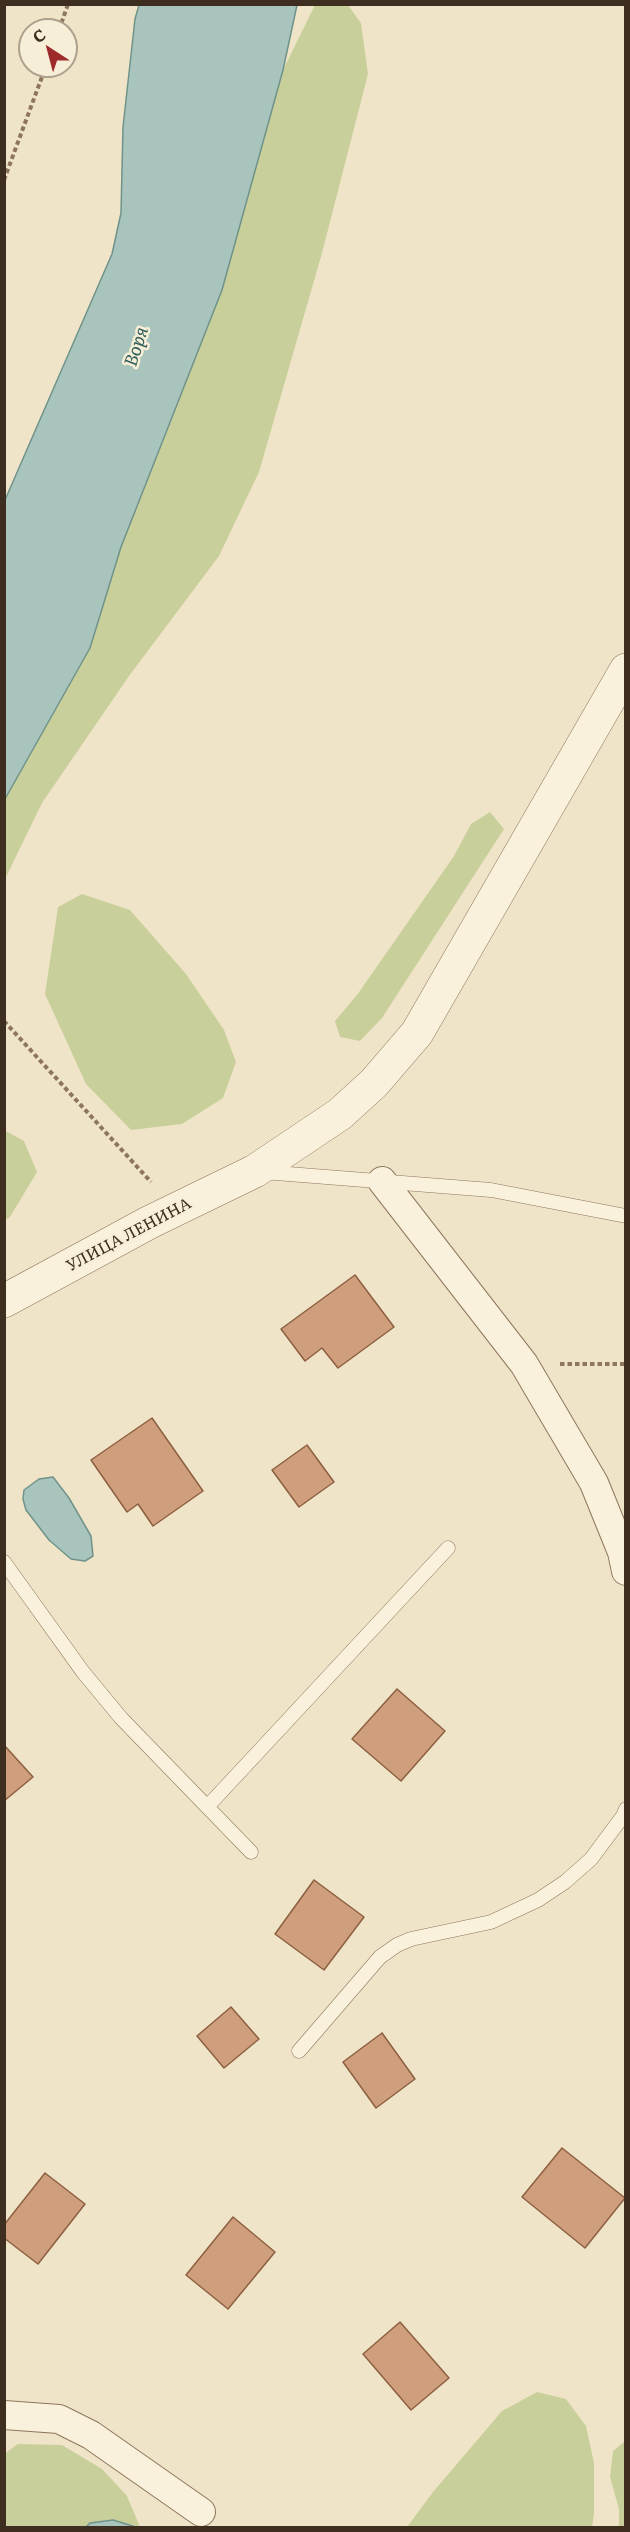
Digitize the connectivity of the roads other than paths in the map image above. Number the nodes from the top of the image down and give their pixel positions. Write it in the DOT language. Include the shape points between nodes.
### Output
graph roads {
  1 [pos="626,670"];
  2 [pos="255,1171"];
  3 [pos="382,1181"];
  4 [pos="626,1216"];
  5 [pos="4,1301"];
  6 [pos="448,1548"];
  7 [pos="4,1562"];
  8 [pos="626,1571"];
  9 [pos="207,1807"];
  10 [pos="626,1809"];
  11 [pos="251,1852"];
  12 [pos="299,2051"];
  13 [pos="4,2415"];
  14 [pos="201,2512"];
  1 -- 2 [label="street, УЛИЦА ЛЕНИНА" via="417,1033 374,1083 340,1114"];
  2 -- 3 [label="lane"];
  2 -- 5 [label="street, УЛИЦА ЛЕНИНА"];
  3 -- 4 [label="lane" via="490,1190"];
  3 -- 8 [label="street" via="524,1364 594,1483"];
  6 -- 9 [label="lane"];
  7 -- 9 [label="lane" via="121,1718"];
  9 -- 11 [label="lane"];
  10 -- 12 [label="lane" via="591,1859 538,1900 491,1922 411,1939 380,1957"];
  13 -- 14 [label="street" via="59,2419 91,2435"];
}
